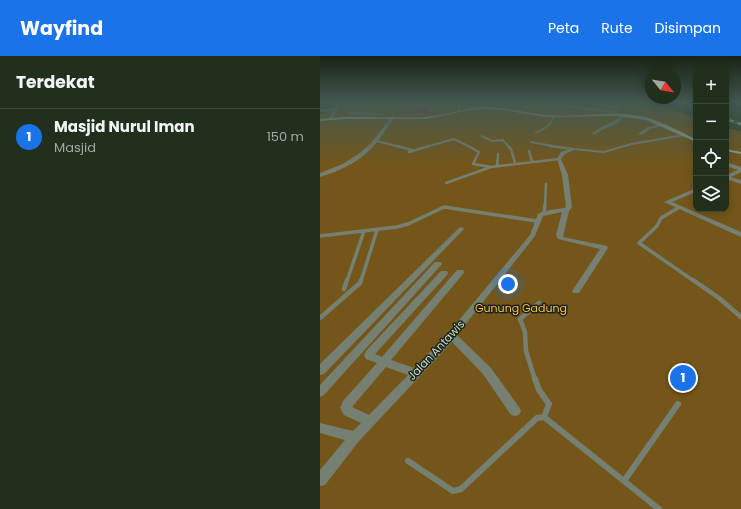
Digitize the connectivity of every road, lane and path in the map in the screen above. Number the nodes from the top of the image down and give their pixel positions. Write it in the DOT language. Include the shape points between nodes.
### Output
graph roads {
  1 [pos="389,123"];
  2 [pos="550,123"];
  3 [pos="615,123"];
  4 [pos="657,123"];
  5 [pos="661,125"];
  6 [pos="536,133"];
  7 [pos="594,134"];
  8 [pos="640,134"];
  9 [pos="482,136"];
  10 [pos="683,136"];
  11 [pos="693,140"];
  12 [pos="376,141"];
  13 [pos="531,142"];
  14 [pos="573,149"];
  15 [pos="412,150"];
  16 [pos="529,151"];
  17 [pos="729,151"];
  18 [pos="409,152"];
  19 [pos="741,153"];
  20 [pos="498,154"];
  21 [pos="532,160"];
  22 [pos="558,160"];
  23 [pos="515,162"];
  24 [pos="729,165"];
  25 [pos="497,166"];
  26 [pos="491,167"];
  27 [pos="741,169"];
  28 [pos="320,175"];
  29 [pos="446,182"];
  30 [pos="741,182"];
  31 [pos="546,184"];
  32 [pos="693,191"];
  33 [pos="678,208"];
  34 [pos="566,210"];
  35 [pos="544,213"];
  36 [pos="537,221"];
  37 [pos="461,229"];
  38 [pos="377,230"];
  39 [pos="364,231"];
  40 [pos="741,235"];
  41 [pos="320,236"];
  42 [pos="438,264"];
  43 [pos="460,272"];
  44 [pos="444,273"];
  45 [pos="344,289"];
  46 [pos="576,291"];
  47 [pos="540,303"];
  48 [pos="741,317"];
  49 [pos="320,318"];
  50 [pos="452,336"];
  51 [pos="384,362"];
  52 [pos="320,370"];
  53 [pos="416,373"];
  54 [pos="320,392"];
  55 [pos="678,404"];
  56 [pos="515,411"];
  57 [pos="544,417"];
  58 [pos="370,421"];
  59 [pos="320,428"];
  60 [pos="355,437"];
  61 [pos="408,461"];
  62 [pos="320,480"];
  63 [pos="624,481"];
  64 [pos="659,509"];
  1 -- 12 [label="street"];
  2 -- 6 [label="lane"];
  3 -- 7 [label="street" via="597,130"];
  4 -- 5 [label="street"];
  5 -- 8 [label="street"];
  5 -- 10 [label="street"];
  9 -- 23 [label="lane" via="492,141 503,140 511,149"];
  10 -- 11 [label="street"];
  10 -- 14 [label="street" via="628,145 604,152"];
  12 -- 15 [label="lane"];
  12 -- 28 [label="street" via="357,157"];
  13 -- 14 [label="lane"];
  14 -- 22 [label="street" via="563,153"];
  15 -- 18 [label="lane"];
  15 -- 26 [label="lane" via="454,139 479,152 473,164"];
  16 -- 21 [label="lane"];
  17 -- 19 [label="street"];
  20 -- 25 [label="lane"];
  21 -- 22 [label="lane"];
  21 -- 23 [label="lane"];
  22 -- 34 [label="street" via="565,175 569,207"];
  23 -- 25 [label="lane"];
  24 -- 27 [label="street"];
  25 -- 26 [label="lane"];
  26 -- 29 [label="lane"];
  27 -- 30 [label="street" via="726,177"];
  31 -- 35 [label="lane"];
  32 -- 33 [label="street" via="667,202"];
  33 -- 40 [label="street"];
  33 -- 48 [label="lane" via="662,217 657,226 639,243 719,298"];
  34 -- 35 [label="street"];
  34 -- 46 [label="street" via="560,238 604,248"];
  35 -- 36 [label="street, Jalan Antawis"];
  36 -- 38 [label="lane" via="444,207 408,224"];
  36 -- 50 [label="street, Jalan Antawis" via="533,235"];
  37 -- 52 [label="street"];
  38 -- 39 [label="lane"];
  38 -- 49 [label="lane" via="360,283"];
  39 -- 41 [label="lane"];
  39 -- 45 [label="lane"];
  42 -- 54 [label="street"];
  43 -- 51 [label="street"];
  44 -- 51 [label="street" via="369,354 371,358"];
  47 -- 57 [label="lane" via="520,319 533,374 549,404"];
  50 -- 53 [label="street, Jalan Antawis"];
  50 -- 56 [label="street" via="487,371"];
  51 -- 53 [label="street"];
  51 -- 58 [label="street" via="346,408"];
  53 -- 58 [label="street, Jalan Antawis"];
  55 -- 63 [label="lane"];
  57 -- 61 [label="lane" via="537,418 461,489 453,491"];
  57 -- 63 [label="lane"];
  58 -- 60 [label="street, Jalan Antawis"];
  59 -- 60 [label="street"];
  60 -- 62 [label="street, Jalan Antawis"];
  63 -- 64 [label="lane"];
}
